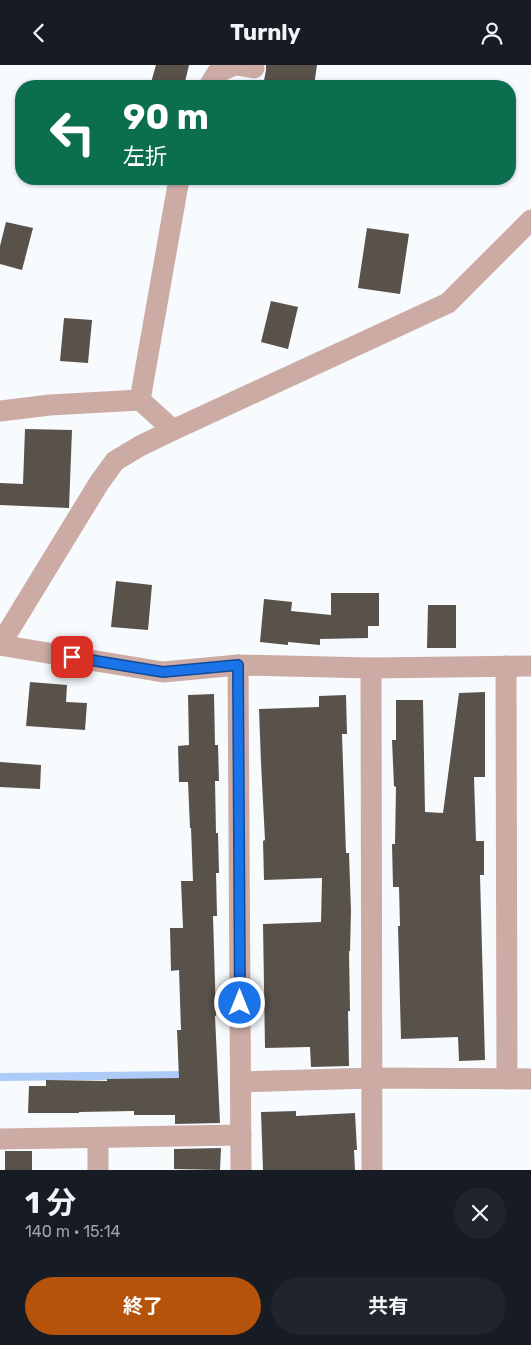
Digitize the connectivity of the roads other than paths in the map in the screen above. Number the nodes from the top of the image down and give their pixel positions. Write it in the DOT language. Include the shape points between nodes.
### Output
graph roads {
  1 [pos="242,66"];
  2 [pos="213,80"];
  3 [pos="178,185"];
  4 [pos="531,220"];
  5 [pos="140,400"];
  6 [pos="0,411"];
  7 [pos="172,430"];
  8 [pos="0,645"];
  9 [pos="238,665"];
  10 [pos="531,665"];
  11 [pos="506,666"];
  12 [pos="371,668"];
  13 [pos="372,1078"];
  14 [pos="508,1079"];
  15 [pos="531,1079"];
  16 [pos="241,1082"];
  17 [pos="241,1135"];
  18 [pos="98,1138"];
  19 [pos="0,1139"];
  20 [pos="98,1170"];
  21 [pos="241,1170"];
  22 [pos="372,1170"];
  1 -- 2 [label="street" via="217,73"];
  3 -- 5 [label="street"];
  4 -- 7 [label="street" via="448,303"];
  5 -- 6 [label="street"];
  5 -- 7 [label="street"];
  7 -- 8 [label="street" via="115,461"];
  8 -- 9 [label="street" via="163,672"];
  9 -- 12 [label="street"];
  9 -- 16 [label="street"];
  10 -- 11 [label="street"];
  11 -- 12 [label="street"];
  11 -- 14 [label="street"];
  12 -- 13 [label="street"];
  13 -- 14 [label="street"];
  13 -- 16 [label="street"];
  13 -- 22 [label="street"];
  14 -- 15 [label="street"];
  16 -- 17 [label="street"];
  17 -- 18 [label="street"];
  17 -- 21 [label="street"];
  18 -- 19 [label="street"];
  18 -- 20 [label="street"];
}
